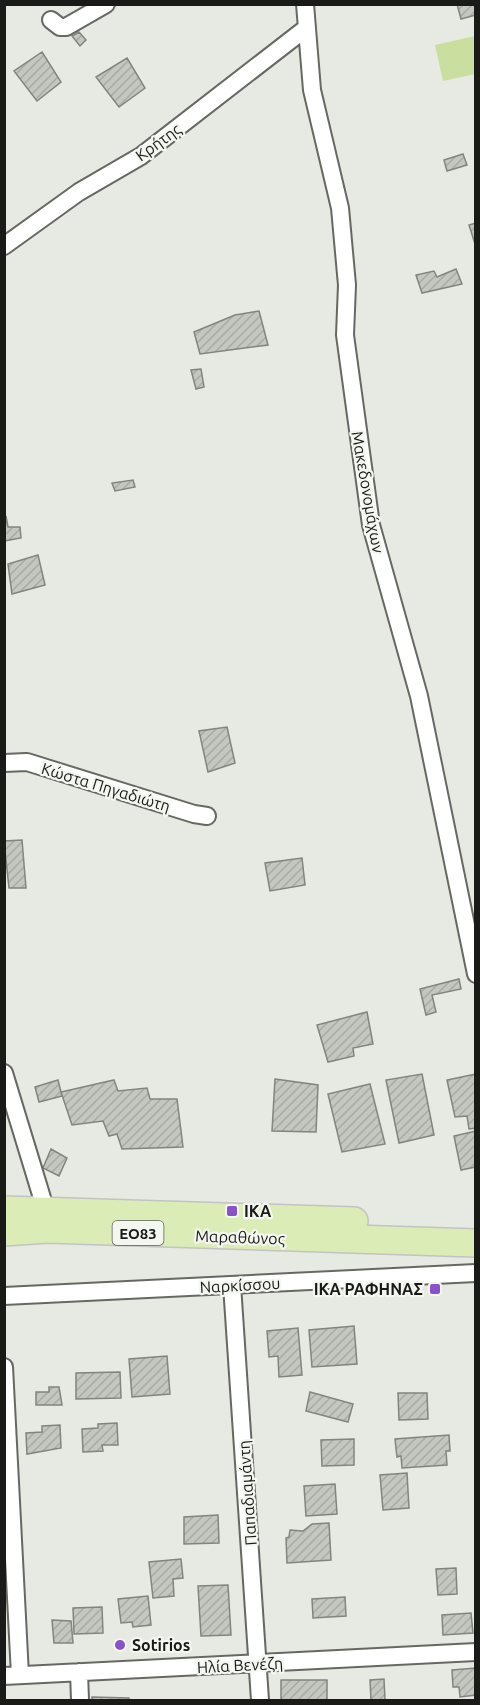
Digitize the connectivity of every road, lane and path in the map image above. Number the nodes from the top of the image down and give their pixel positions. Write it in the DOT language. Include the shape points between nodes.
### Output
graph roads {
  1 [pos="106,4"];
  2 [pos="305,4"];
  3 [pos="51,20"];
  4 [pos="305,29"];
  5 [pos="4,246"];
  6 [pos="4,763"];
  7 [pos="207,816"];
  8 [pos="476,974"];
  9 [pos="4,1073"];
  10 [pos="4,1210"];
  11 [pos="46,1211"];
  12 [pos="476,1224"];
  13 [pos="4,1232"];
  14 [pos="476,1243"];
  15 [pos="476,1273"];
  16 [pos="232,1285"];
  17 [pos="4,1296"];
  18 [pos="4,1367"];
  19 [pos="476,1652"];
  20 [pos="259,1664"];
  21 [pos="79,1672"];
  22 [pos="12,1675"];
  23 [pos="80,1701"];
  24 [pos="260,1701"];
  1 -- 3 [label="street" via="75,24 60,27"];
  2 -- 4 [label="street, Μακεδονομάχων"];
  4 -- 5 [label="street, Κρήτης" via="141,156 79,192"];
  4 -- 8 [label="street, Μακεδονομάχων" via="312,90 340,208 347,285 345,336 372,525 419,696"];
  6 -- 7 [label="street, Κώστα Πηγαδιώτη" via="27,762"];
  9 -- 11 [label="street"];
  10 -- 11 [label="main road, Μαραθώνος / ΕΟ83"];
  11 -- 12 [label="main road, Μαραθώνος / ΕΟ83"];
  13 -- 14 [label="main road, Μαραθώνος / ΕΟ83" via="47,1229"];
  15 -- 16 [label="street, Ναρκίσσου"];
  16 -- 17 [label="street, Ναρκίσσου"];
  16 -- 20 [label="street, Παπαδιαμάντη"];
  18 -- 22 [label="street"];
  19 -- 20 [label="street, Ηλία Βενέζη"];
  20 -- 21 [label="street, Ηλία Βενέζη"];
  20 -- 24 [label="street, Παπαδιαμάντη"];
  21 -- 22 [label="street, Ηλία Βενέζη"];
  21 -- 23 [label="street"];
}
